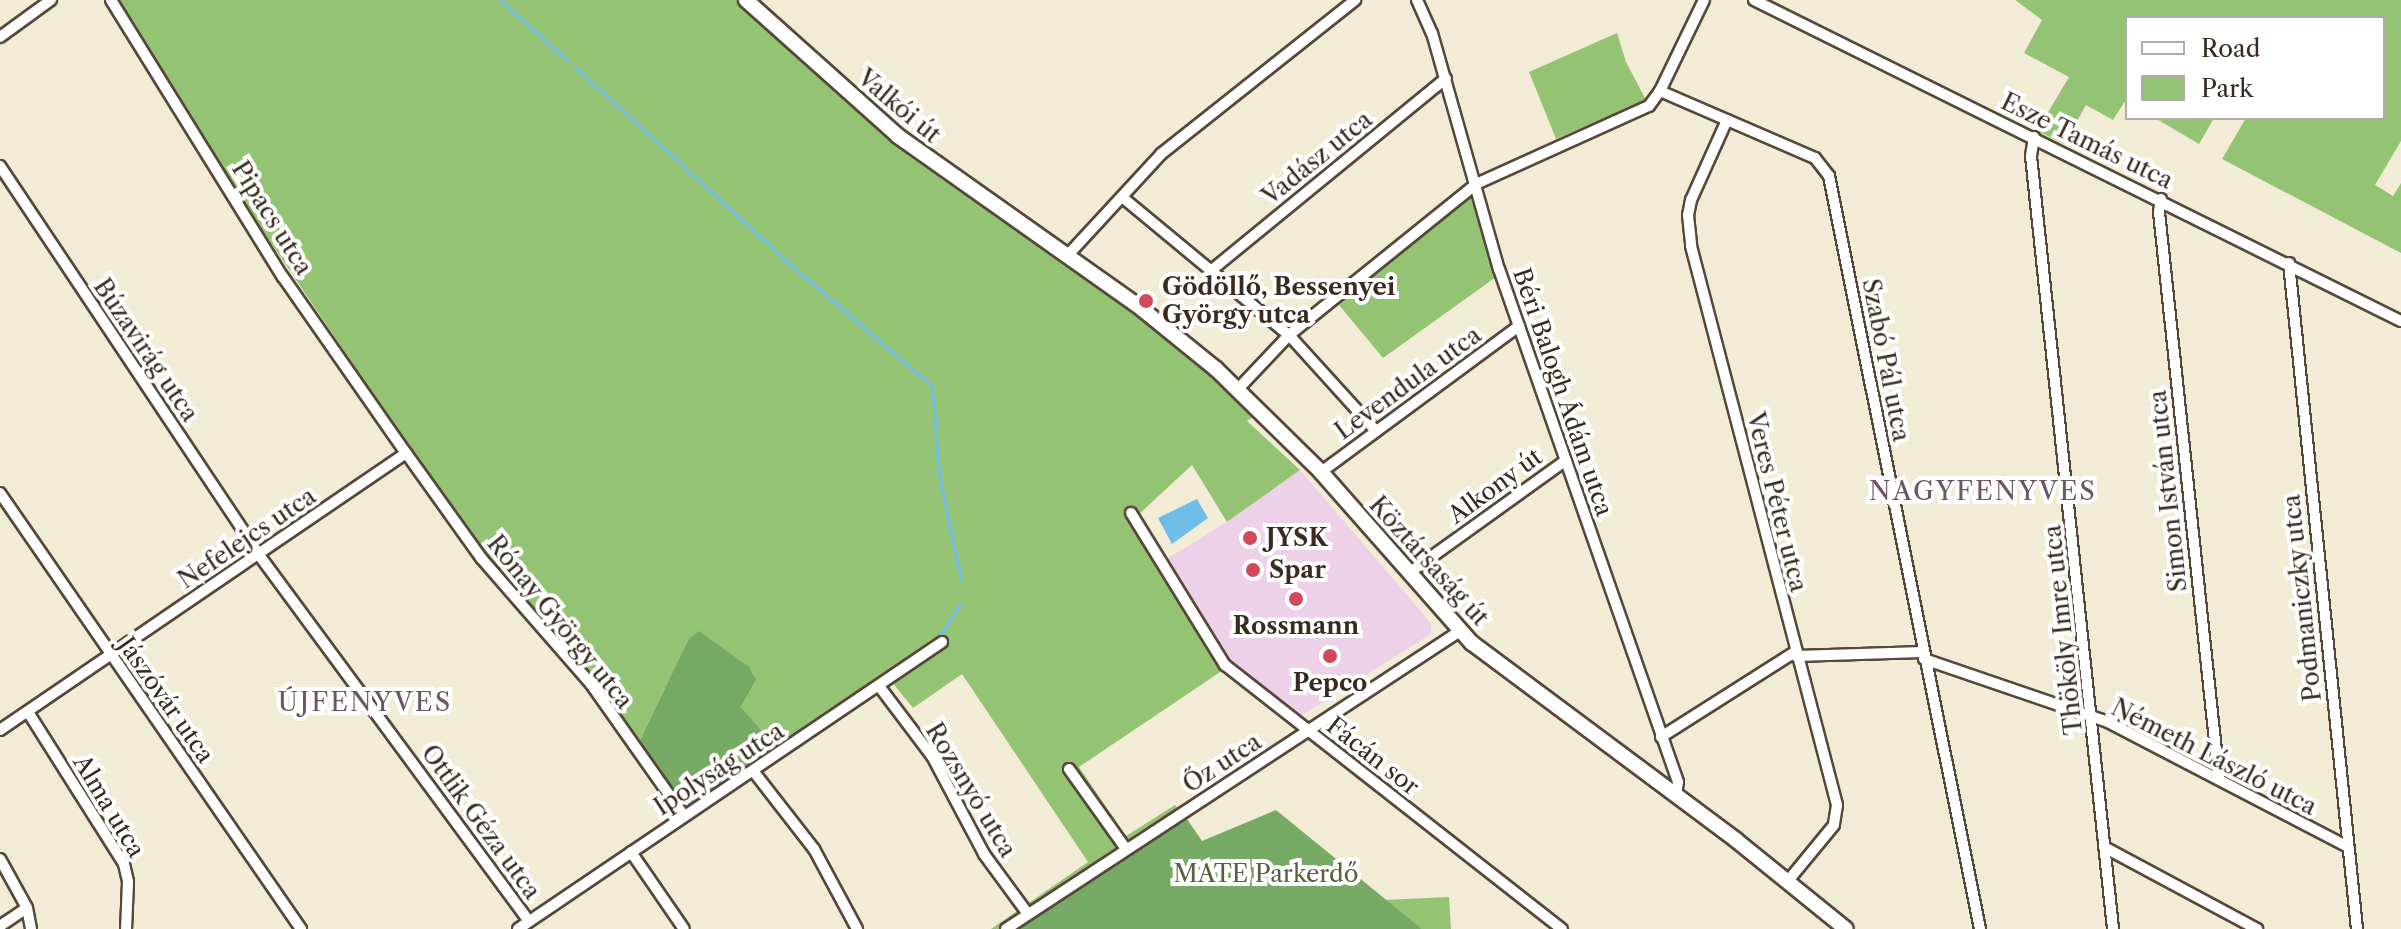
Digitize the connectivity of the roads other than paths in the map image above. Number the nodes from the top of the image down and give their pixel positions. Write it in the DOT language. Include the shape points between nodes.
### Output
graph roads {
  1 [pos="51,0"];
  2 [pos="111,0"];
  3 [pos="746,0"];
  4 [pos="1355,0"];
  5 [pos="1417,0"];
  6 [pos="1704,0"];
  7 [pos="1754,0"];
  8 [pos="0,37"];
  9 [pos="1446,78"];
  10 [pos="1660,91"];
  11 [pos="1727,120"];
  12 [pos="2034,137"];
  13 [pos="0,166"];
  14 [pos="1476,184"];
  15 [pos="1122,197"];
  16 [pos="2161,199"];
  17 [pos="1034,234"];
  18 [pos="1067,256"];
  19 [pos="2289,263"];
  20 [pos="1213,269"];
  21 [pos="2401,321"];
  22 [pos="1519,326"];
  23 [pos="1289,335"];
  24 [pos="1238,389"];
  25 [pos="1375,430"];
  26 [pos="406,453"];
  27 [pos="1566,460"];
  28 [pos="1321,472"];
  29 [pos="0,493"];
  30 [pos="1131,513"];
  31 [pos="259,555"];
  32 [pos="1409,573"];
  33 [pos="1460,631"];
  34 [pos="942,642"];
  35 [pos="1796,654"];
  36 [pos="110,655"];
  37 [pos="1924,656"];
  38 [pos="879,686"];
  39 [pos="28,712"];
  40 [pos="2093,719"];
  41 [pos="0,730"];
  42 [pos="1307,730"];
  43 [pos="1661,737"];
  44 [pos="1069,769"];
  45 [pos="754,772"];
  46 [pos="2219,779"];
  47 [pos="1676,795"];
  48 [pos="684,816"];
  49 [pos="2104,847"];
  50 [pos="2348,847"];
  51 [pos="1126,849"];
  52 [pos="631,852"];
  53 [pos="0,859"];
  54 [pos="1787,882"];
  55 [pos="27,908"];
  56 [pos="1028,914"];
  57 [pos="529,921"];
  58 [pos="0,926"];
  59 [pos="31,929"];
  60 [pos="126,929"];
  61 [pos="301,929"];
  62 [pos="518,929"];
  63 [pos="684,929"];
  64 [pos="857,929"];
  65 [pos="1006,929"];
  66 [pos="1562,929"];
  67 [pos="1846,929"];
  68 [pos="1980,929"];
  69 [pos="2113,929"];
  70 [pos="2257,929"];
  71 [pos="2357,929"];
  1 -- 8 [label="street"];
  2 -- 26 [label="street, Pipacs utca" via="283,277"];
  3 -- 17 [label="main road, Valkói út" via="898,136"];
  4 -- 15 [label="street" via="1161,154"];
  5 -- 9 [label="street, Béri Balogh Ádám utca"];
  6 -- 10 [label="street"];
  7 -- 12 [label="street, Esze Tamás utca"];
  9 -- 14 [label="street, Béri Balogh Ádám utca"];
  9 -- 20 [label="street, Vadász utca"];
  10 -- 11 [label="street, Szabó Pál utca"];
  10 -- 14 [label="street" via="1638,112"];
  11 -- 35 [label="street, Veres Péter utca" via="1695,187 1689,231"];
  11 -- 37 [label="street, Szabó Pál utca" via="1815,158 1829,176"];
  12 -- 16 [label="street, Esze Tamás utca"];
  12 -- 40 [label="street, Thököly Imre utca" via="2031,156"];
  13 -- 31 [label="street, Búzavirág utca"];
  14 -- 22 [label="street, Béri Balogh Ádám utca"];
  14 -- 23 [label="street"];
  15 -- 18 [label="street"];
  15 -- 20 [label="street"];
  16 -- 19 [label="street, Esze Tamás utca"];
  16 -- 46 [label="street, Simon István utca"];
  17 -- 18 [label="main road, Köztársaság út"];
  18 -- 24 [label="main road, Köztársaság út" via="1169,329"];
  19 -- 21 [label="street, Esze Tamás utca"];
  19 -- 50 [label="street, Podmaniczky utca"];
  20 -- 23 [label="street"];
  22 -- 25 [label="street, Levendula utca"];
  22 -- 27 [label="street, Béri Balogh Ádám utca"];
  23 -- 24 [label="street"];
  23 -- 25 [label="street"];
  24 -- 28 [label="main road, Köztársaság út"];
  25 -- 28 [label="street, Levendula utca"];
  26 -- 31 [label="street, Nefelejcs utca"];
  26 -- 48 [label="street, Rónay György utca" via="482,559 591,684"];
  27 -- 32 [label="street, Alkony út"];
  27 -- 43 [label="street, Béri Balogh Ádám utca"];
  28 -- 32 [label="main road, Köztársaság út"];
  29 -- 36 [label="street, Jászóvár utca"];
  30 -- 42 [label="street, Fácán sor" via="1225,665"];
  31 -- 36 [label="street, Nefelejcs utca"];
  31 -- 57 [label="street, Ottlik Géza utca"];
  32 -- 33 [label="main road, Köztársaság út"];
  33 -- 42 [label="street, Őz utca"];
  33 -- 47 [label="main road, Köztársaság út"];
  34 -- 38 [label="street, Ipolyság utca"];
  35 -- 37 [label="street, Németh László utca"];
  35 -- 43 [label="street"];
  35 -- 54 [label="street, Veres Péter utca" via="1837,813 1829,832"];
  36 -- 39 [label="street, Nefelejcs utca"];
  36 -- 61 [label="street, Jászóvár utca"];
  37 -- 40 [label="street, Németh László utca"];
  37 -- 68 [label="street, Szabó Pál utca"];
  38 -- 45 [label="street, Ipolyság utca"];
  38 -- 56 [label="street, Rozsnyó utca" via="932,756 984,854"];
  39 -- 41 [label="street, Nefelejcs utca"];
  39 -- 60 [label="street, Alma utca" via="124,864"];
  40 -- 46 [label="street, Németh László utca"];
  40 -- 49 [label="street, Thököly Imre utca"];
  42 -- 51 [label="street, Őz utca"];
  42 -- 66 [label="street, Fácán sor"];
  43 -- 47 [label="street, Béri Balogh Ádám utca" via="1678,782"];
  44 -- 51 [label="street"];
  45 -- 48 [label="street, Ipolyság utca"];
  45 -- 64 [label="street" via="814,849"];
  46 -- 50 [label="street, Németh László utca"];
  47 -- 54 [label="main road, Köztársaság út"];
  48 -- 52 [label="street, Ipolyság utca"];
  49 -- 69 [label="street, Thököly Imre utca"];
  49 -- 70 [label="street"];
  50 -- 71 [label="street, Podmaniczky utca"];
  51 -- 56 [label="street, Őz utca"];
  52 -- 57 [label="street, Ipolyság utca"];
  52 -- 63 [label="street"];
  53 -- 55 [label="street"];
  54 -- 67 [label="main road, Köztársaság út"];
  55 -- 58 [label="street"];
  55 -- 59 [label="street"];
  56 -- 65 [label="street, Őz utca"];
  57 -- 62 [label="street, Ipolyság utca"];
}
